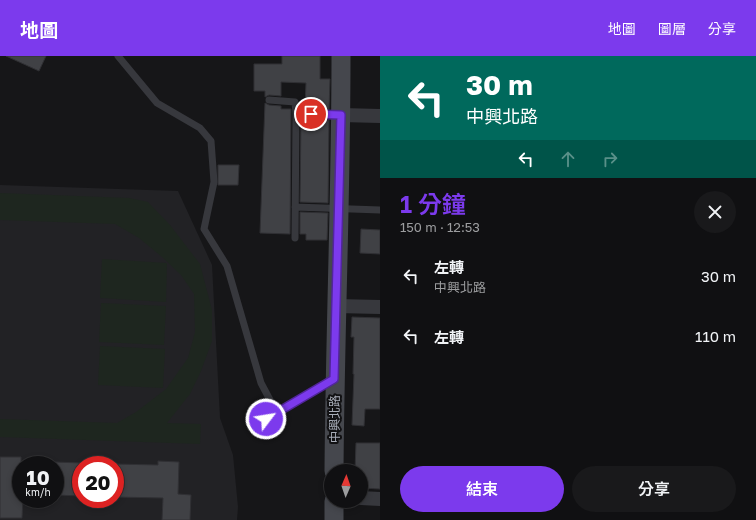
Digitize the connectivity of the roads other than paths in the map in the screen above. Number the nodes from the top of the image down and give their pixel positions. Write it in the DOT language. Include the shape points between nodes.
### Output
graph roads {
  1 [pos="118,56"];
  2 [pos="341,56"];
  3 [pos="269,100"];
  4 [pos="296,114"];
  5 [pos="341,115"];
  6 [pos="380,116"];
  7 [pos="295,207"];
  8 [pos="339,209"];
  9 [pos="380,210"];
  10 [pos="295,238"];
  11 [pos="336,306"];
  12 [pos="380,307"];
  13 [pos="334,379"];
  14 [pos="277,413"];
  15 [pos="266,419"];
  16 [pos="334,464"];
  17 [pos="368,498"];
  18 [pos="380,499"];
  19 [pos="334,508"];
  20 [pos="334,520"];
  1 -- 14 [label="lane" via="157,102 200,128 211,141 214,182 204,229 227,266 261,383"];
  2 -- 5 [label="street, 中興北路"];
  3 -- 4 [label="lane" via="295,102"];
  4 -- 5 [label="lane"];
  4 -- 7 [label="lane"];
  5 -- 6 [label="street"];
  5 -- 8 [label="street, 中興北路"];
  7 -- 8 [label="lane"];
  7 -- 10 [label="lane"];
  8 -- 9 [label="lane"];
  8 -- 11 [label="street, 中興北路"];
  11 -- 12 [label="street"];
  11 -- 13 [label="street, 中興北路"];
  13 -- 14 [label="lane"];
  13 -- 16 [label="street, 中興北路"];
  14 -- 15 [label="lane"];
  17 -- 18 [label="street"];
  19 -- 20 [label="street"];
}
